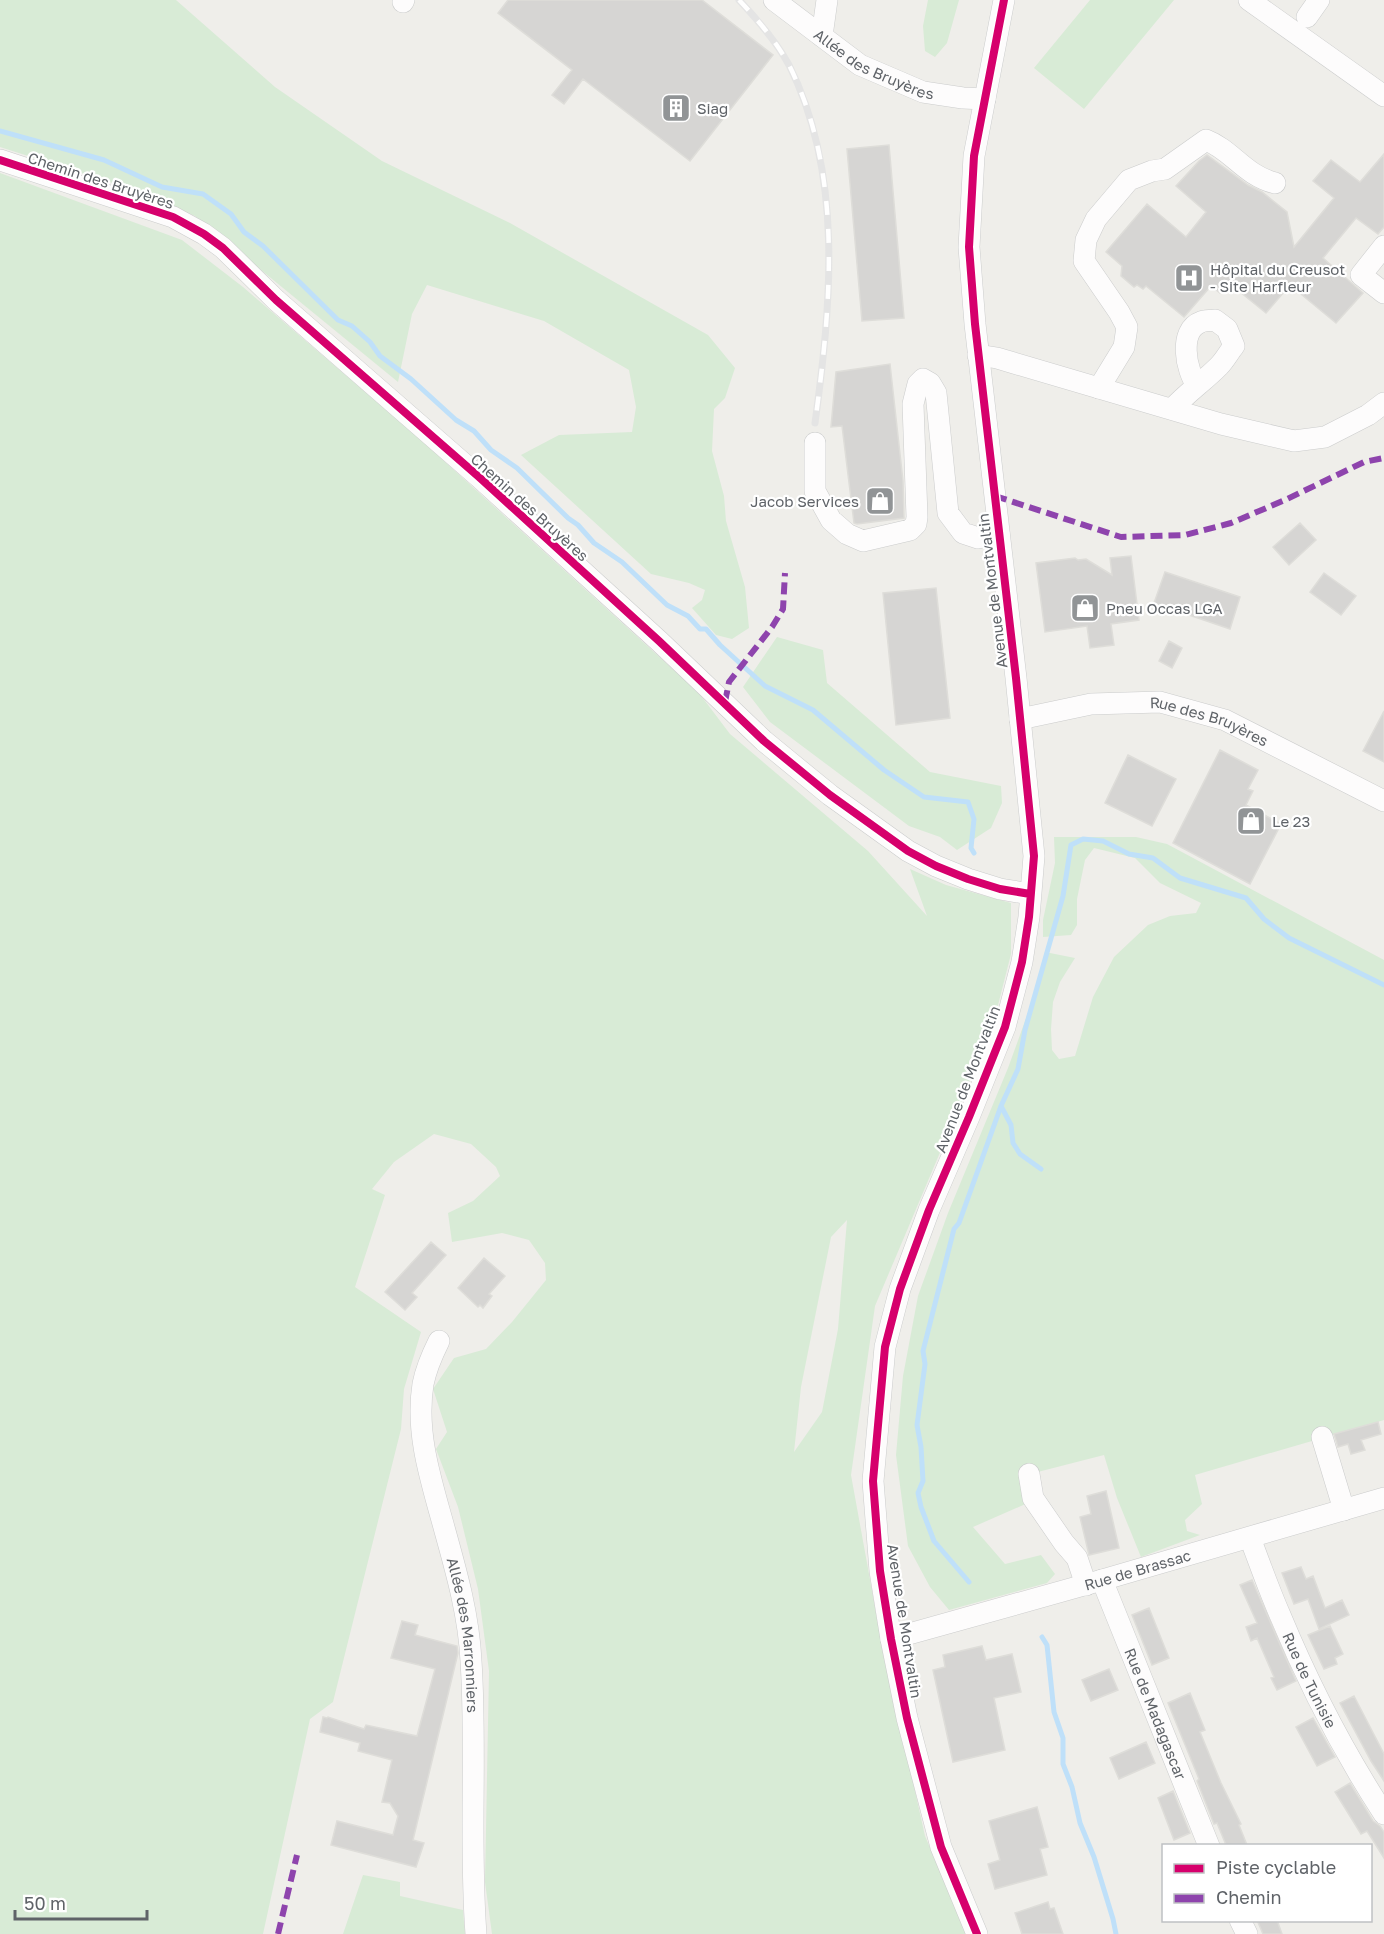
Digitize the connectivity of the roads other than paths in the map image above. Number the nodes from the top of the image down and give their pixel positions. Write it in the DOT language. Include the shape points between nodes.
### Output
graph roads {
  1 [pos="774,0"];
  2 [pos="827,0"];
  3 [pos="1004,0"];
  4 [pos="1249,0"];
  5 [pos="1319,0"];
  6 [pos="1306,18"];
  7 [pos="822,36"];
  8 [pos="1384,96"];
  9 [pos="985,99"];
  10 [pos="0,160"];
  11 [pos="1275,183"];
  12 [pos="1384,246"];
  13 [pos="1384,293"];
  14 [pos="978,355"];
  15 [pos="1197,385"];
  16 [pos="1099,388"];
  17 [pos="1384,404"];
  18 [pos="1172,410"];
  19 [pos="814,443"];
  20 [pos="999,534"];
  21 [pos="1020,719"];
  22 [pos="1384,801"];
  23 [pos="1030,894"];
  24 [pos="439,1341"];
  25 [pos="1322,1437"];
  26 [pos="1029,1474"];
  27 [pos="1384,1498"];
  28 [pos="1344,1510"];
  29 [pos="1250,1538"];
  30 [pos="1094,1583"];
  31 [pos="891,1639"];
  32 [pos="1384,1814"];
  33 [pos="1209,1844"];
  34 [pos="476,1934"];
  35 [pos="977,1934"];
  1 -- 7 [label="street, Allée des Bruyères"];
  2 -- 7 [label="street"];
  3 -- 9 [label="street, Avenue de Montvaltin"];
  4 -- 8 [label="street"];
  5 -- 6 [label="street"];
  7 -- 9 [label="street, Allée des Bruyères" via="860,65 923,92"];
  9 -- 14 [label="street, Avenue de Montvaltin" via="974,156 969,248"];
  10 -- 23 [label="street, Chemin des Bruyères" via="173,218 204,234 479,477 764,741 830,795 908,851 936,866 1000,889"];
  11 -- 16 [label="street" via="1250,173 1206,140 1165,169 1129,180 1096,219 1086,240 1084,261 1127,327 1124,347"];
  12 -- 13 [label="street" via="1361,275"];
  14 -- 16 [label="street"];
  14 -- 20 [label="street, Avenue de Montvaltin"];
  15 -- 18 [label="street"];
  16 -- 18 [label="street"];
  17 -- 18 [label="street" via="1325,437 1294,441"];
  19 -- 20 [label="street" via="815,491 831,520 862,541 910,530 917,517 913,404 923,379 936,393 948,513 963,533 978,538"];
  20 -- 21 [label="street, Avenue de Montvaltin"];
  21 -- 22 [label="street, Rue des Bruyères" via="1091,704 1160,702 1225,720"];
  21 -- 23 [label="street, Avenue de Montvaltin" via="1034,856"];
  23 -- 31 [label="street, Avenue de Montvaltin" via="1022,962 1005,1028 929,1210 900,1289 885,1347 873,1481 880,1570"];
  24 -- 34 [label="street, Allée des Marronniers" via="423,1383 422,1431 424,1453 462,1597 470,1649"];
  25 -- 28 [label="street"];
  26 -- 30 [label="street, Rue de Madagascar" via="1034,1498"];
  27 -- 28 [label="street, Rue de Brassac"];
  28 -- 29 [label="street, Rue de Brassac"];
  29 -- 30 [label="street, Rue de Brassac"];
  29 -- 32 [label="street, Rue de Tunisie" via="1338,1740"];
  30 -- 31 [label="street, Rue de Brassac"];
  30 -- 33 [label="street, Rue de Madagascar"];
  31 -- 35 [label="street, Avenue de Montvaltin" via="941,1847"];
}
